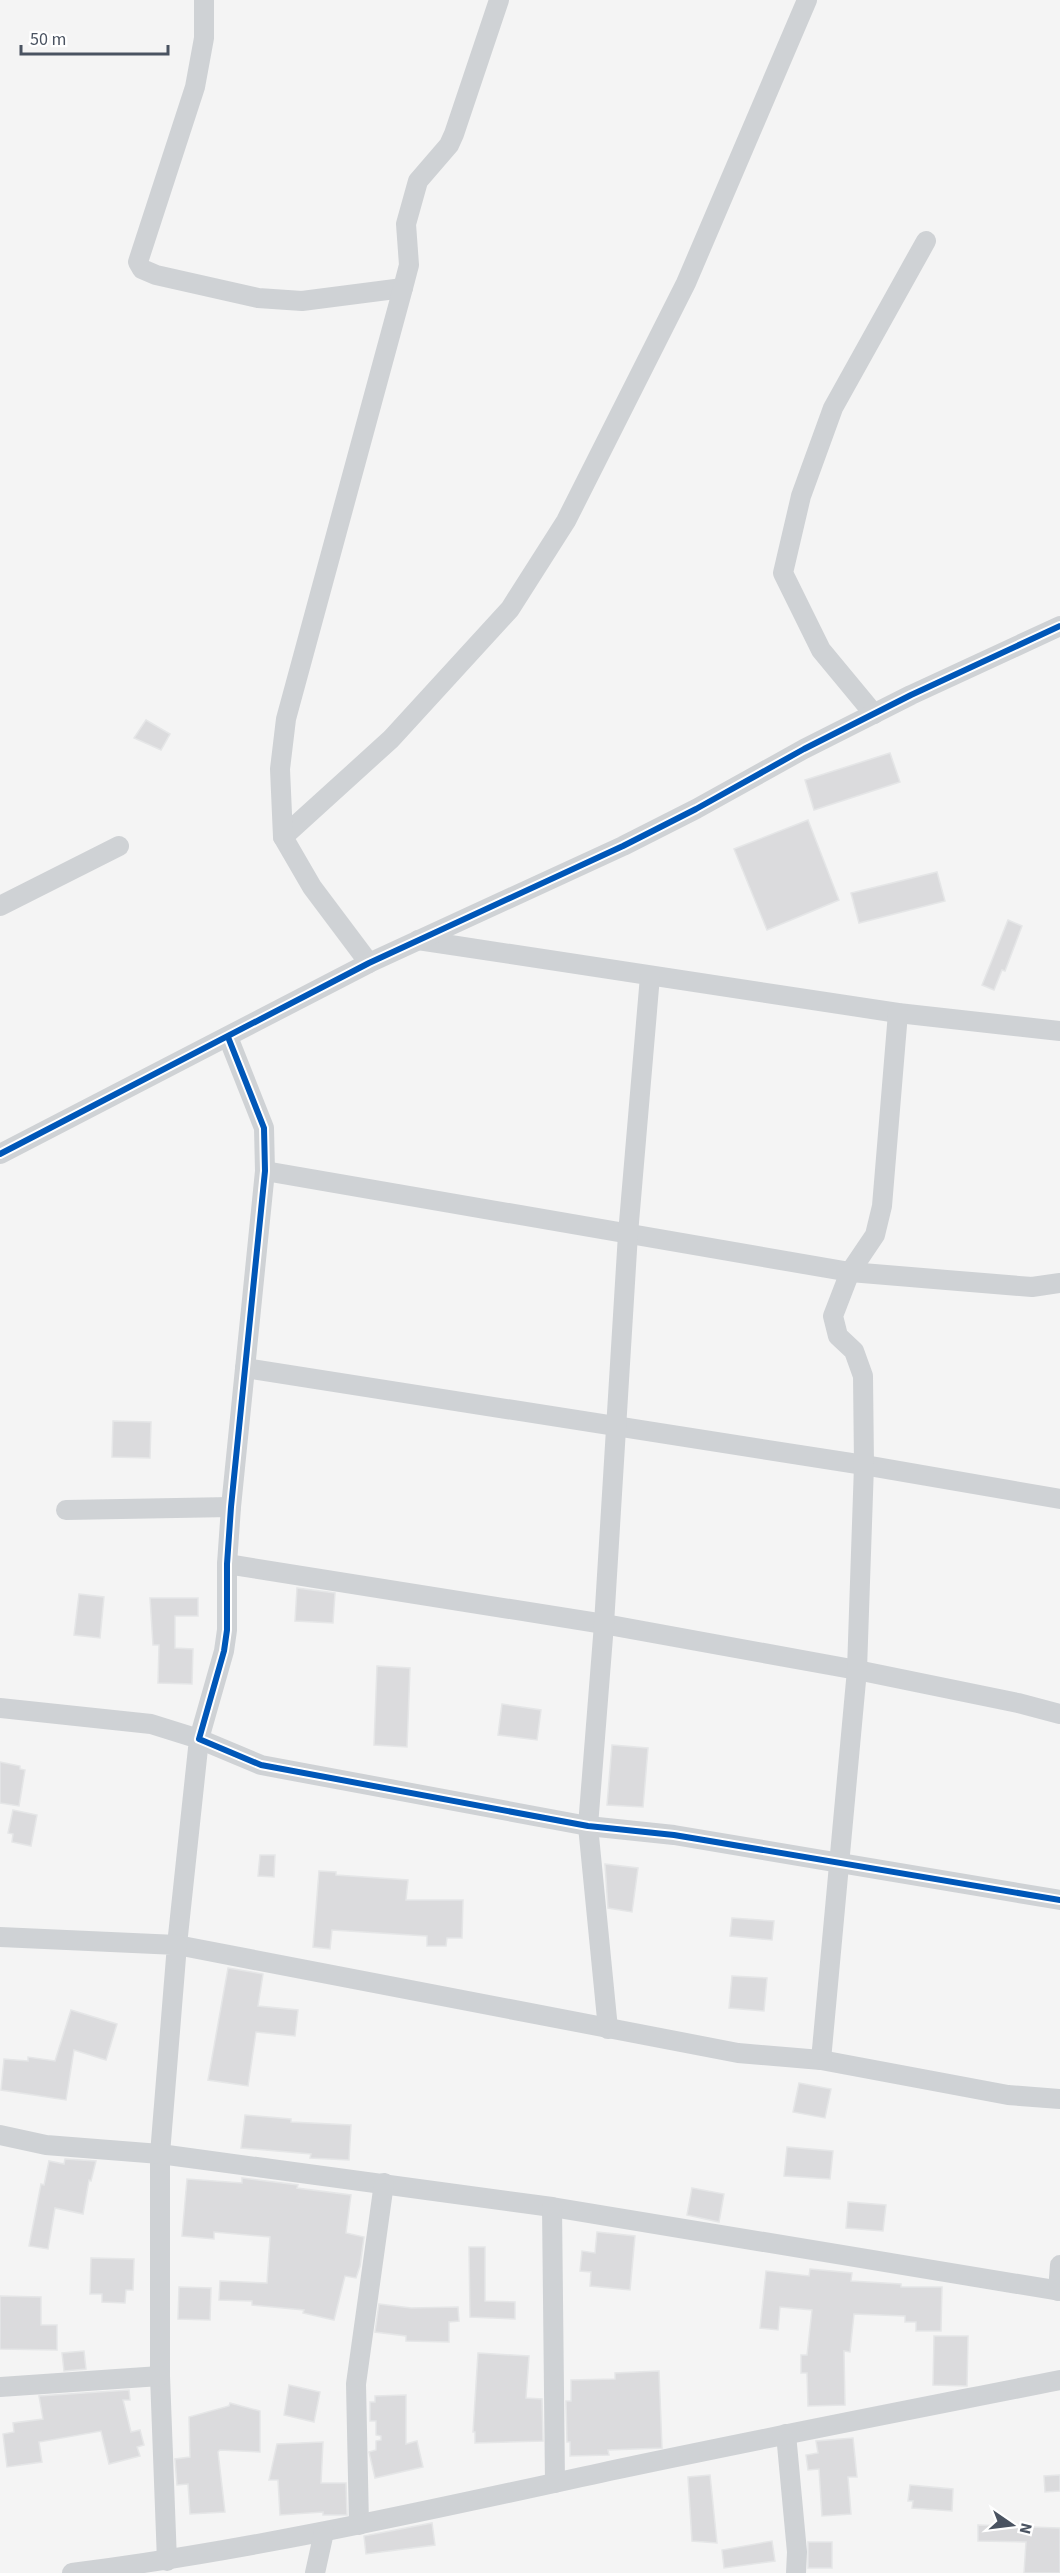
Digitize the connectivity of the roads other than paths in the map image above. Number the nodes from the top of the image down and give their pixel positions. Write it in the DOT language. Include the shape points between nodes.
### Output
graph roads {
  1 [pos="204,0"];
  2 [pos="499,0"];
  3 [pos="807,0"];
  4 [pos="926,241"];
  5 [pos="403,288"];
  6 [pos="1060,627"];
  7 [pos="874,714"];
  8 [pos="283,837"];
  9 [pos="119,846"];
  10 [pos="0,906"];
  11 [pos="418,940"];
  12 [pos="369,963"];
  13 [pos="650,976"];
  14 [pos="898,1013"];
  15 [pos="1060,1031"];
  16 [pos="228,1037"];
  17 [pos="0,1154"];
  18 [pos="264,1171"];
  19 [pos="627,1234"];
  20 [pos="850,1272"];
  21 [pos="1060,1283"];
  22 [pos="245,1368"];
  23 [pos="616,1426"];
  24 [pos="864,1465"];
  25 [pos="1060,1498"];
  26 [pos="231,1507"];
  27 [pos="66,1510"];
  28 [pos="227,1564"];
  29 [pos="604,1624"];
  30 [pos="857,1670"];
  31 [pos="0,1708"];
  32 [pos="1060,1714"];
  33 [pos="199,1739"];
  34 [pos="588,1826"];
  35 [pos="839,1862"];
  36 [pos="1060,1900"];
  37 [pos="0,1937"];
  38 [pos="177,1945"];
  39 [pos="608,2029"];
  40 [pos="821,2060"];
  41 [pos="1060,2099"];
  42 [pos="0,2135"];
  43 [pos="160,2154"];
  44 [pos="384,2183"];
  45 [pos="552,2207"];
  46 [pos="1060,2265"];
  47 [pos="1059,2291"];
  48 [pos="160,2376"];
  49 [pos="1060,2380"];
  50 [pos="0,2388"];
  51 [pos="786,2434"];
  52 [pos="555,2483"];
  53 [pos="359,2525"];
  54 [pos="324,2532"];
  55 [pos="166,2561"];
  56 [pos="72,2573"];
  57 [pos="315,2573"];
  58 [pos="796,2573"];
  1 -- 5 [label="street" via="204,38 195,87 138,262 142,268 156,275 258,298 302,301"];
  2 -- 5 [label="street" via="454,134 418,181 406,224 409,265"];
  3 -- 8 [label="street" via="686,283 566,521 510,609 391,739"];
  4 -- 7 [label="street" via="833,408 801,496 783,573 821,650"];
  5 -- 8 [label="street" via="286,718 280,769"];
  6 -- 7 [label="street"];
  7 -- 11 [label="street" via="644,835"];
  8 -- 12 [label="street" via="312,887"];
  9 -- 10 [label="street"];
  11 -- 12 [label="street"];
  11 -- 13 [label="street"];
  12 -- 16 [label="street"];
  13 -- 14 [label="street"];
  13 -- 19 [label="street"];
  14 -- 15 [label="street"];
  14 -- 20 [label="street" via="882,1206 875,1235"];
  16 -- 17 [label="street"];
  16 -- 18 [label="street" via="264,1128"];
  18 -- 19 [label="street"];
  18 -- 22 [label="street"];
  19 -- 20 [label="street"];
  19 -- 23 [label="street"];
  20 -- 21 [label="street" via="1032,1287"];
  20 -- 24 [label="street" via="833,1316 838,1336 855,1351 862,1376"];
  22 -- 23 [label="street"];
  22 -- 26 [label="street"];
  23 -- 24 [label="street"];
  23 -- 29 [label="street"];
  24 -- 25 [label="street"];
  24 -- 30 [label="street"];
  26 -- 27 [label="street"];
  26 -- 28 [label="street"];
  28 -- 29 [label="street"];
  28 -- 33 [label="street" via="224,1651"];
  29 -- 30 [label="street"];
  29 -- 34 [label="street"];
  30 -- 32 [label="street"];
  30 -- 35 [label="street"];
  31 -- 33 [label="street" via="151,1724"];
  33 -- 34 [label="street" via="261,1765"];
  33 -- 38 [label="street"];
  34 -- 35 [label="street" via="674,1835"];
  34 -- 39 [label="street"];
  35 -- 36 [label="street"];
  35 -- 40 [label="street"];
  37 -- 38 [label="street"];
  38 -- 39 [label="street"];
  38 -- 43 [label="street"];
  39 -- 40 [label="street" via="738,2053"];
  40 -- 41 [label="street" via="1008,2095"];
  42 -- 43 [label="street" via="46,2145"];
  43 -- 44 [label="street"];
  43 -- 48 [label="street"];
  44 -- 45 [label="street"];
  44 -- 53 [label="street" via="357,2384"];
  45 -- 47 [label="street"];
  45 -- 52 [label="street"];
  46 -- 47 [label="street"];
  48 -- 50 [label="street"];
  48 -- 55 [label="street"];
  49 -- 51 [label="street"];
  51 -- 52 [label="street"];
  51 -- 58 [label="street"];
  52 -- 53 [label="street"];
  53 -- 54 [label="street"];
  54 -- 55 [label="street"];
  54 -- 57 [label="street"];
  55 -- 56 [label="street"];
}
